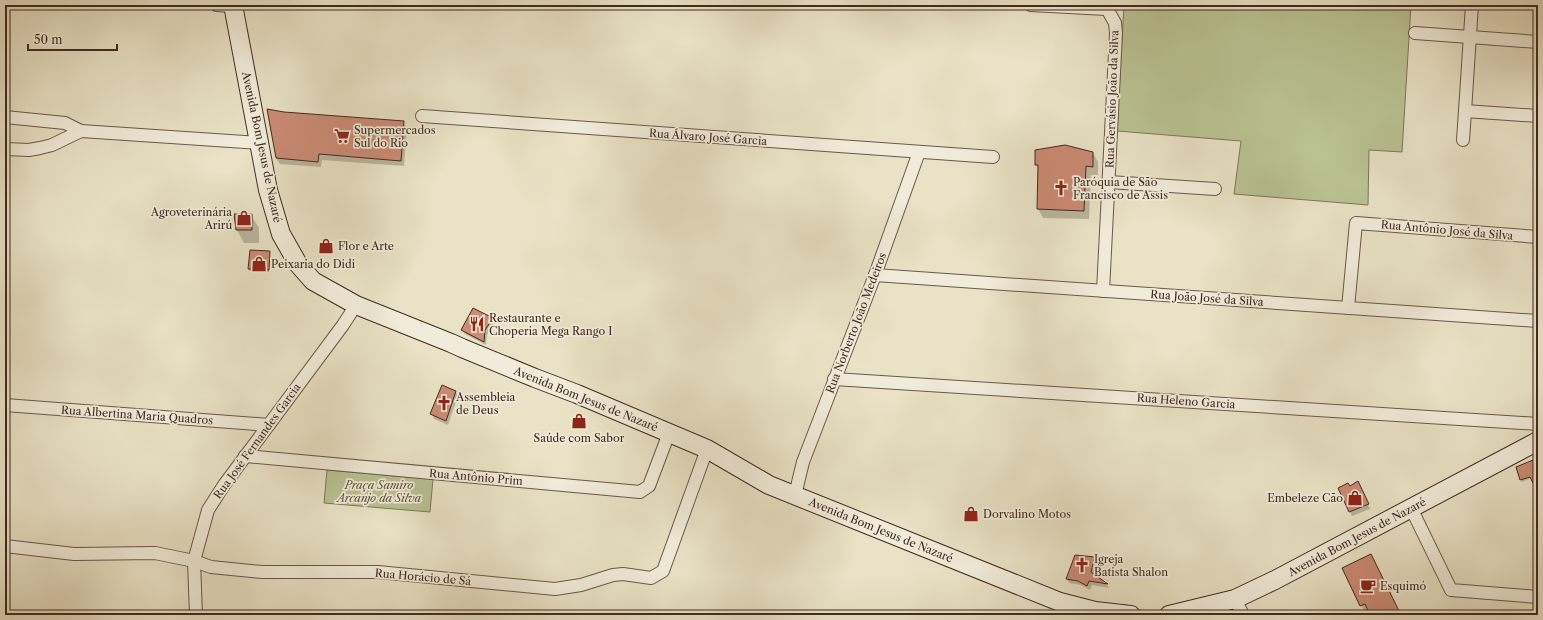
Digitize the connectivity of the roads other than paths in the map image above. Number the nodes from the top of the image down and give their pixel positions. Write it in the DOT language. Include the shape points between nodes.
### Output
graph roads {
  1 [pos="227,5"];
  2 [pos="1031,5"];
  3 [pos="1472,5"];
  4 [pos="1106,7"];
  5 [pos="1415,33"];
  6 [pos="1470,37"];
  7 [pos="1538,42"];
  8 [pos="1465,111"];
  9 [pos="422,116"];
  10 [pos="1538,116"];
  11 [pos="5,117"];
  12 [pos="81,131"];
  13 [pos="1463,140"];
  14 [pos="260,143"];
  15 [pos="5,149"];
  16 [pos="919,152"];
  17 [pos="993,157"];
  18 [pos="1109,182"];
  19 [pos="1215,189"];
  20 [pos="1538,238"];
  21 [pos="875,275"];
  22 [pos="1103,291"];
  23 [pos="356,305"];
  24 [pos="1348,308"];
  25 [pos="1538,321"];
  26 [pos="834,379"];
  27 [pos="5,405"];
  28 [pos="1538,424"];
  29 [pos="269,425"];
  30 [pos="669,433"];
  31 [pos="1538,441"];
  32 [pos="708,449"];
  33 [pos="245,456"];
  34 [pos="795,495"];
  35 [pos="1412,508"];
  36 [pos="5,546"];
  37 [pos="194,561"];
  38 [pos="1538,597"];
  39 [pos="1235,599"];
  40 [pos="196,615"];
  41 [pos="1131,615"];
  42 [pos="1169,615"];
  43 [pos="1243,615"];
  1 -- 14 [label="main road, Avenida Bom Jesus de Nazaré"];
  2 -- 4 [label="street"];
  3 -- 6 [label="street"];
  4 -- 18 [label="street, Rua Gervásio João da Silva" via="1115,23 1116,33"];
  5 -- 6 [label="street"];
  6 -- 7 [label="street"];
  6 -- 8 [label="street"];
  8 -- 10 [label="street"];
  8 -- 13 [label="street"];
  9 -- 16 [label="street, Rua Álvaro José Garcia"];
  11 -- 12 [label="street" via="65,123"];
  12 -- 14 [label="street"];
  12 -- 15 [label="street" via="40,148"];
  14 -- 23 [label="main road, Avenida Bom Jesus de Nazaré" via="268,190 281,234 298,264 313,281"];
  16 -- 17 [label="street, Rua Álvaro José Garcia"];
  16 -- 21 [label="street, Rua Norberto João Medeiros"];
  18 -- 19 [label="street"];
  18 -- 22 [label="street, Rua Gervásio João da Silva"];
  20 -- 24 [label="street, Rua Antônio José da Silva" via="1356,223"];
  21 -- 22 [label="street, Rua João José da Silva"];
  21 -- 26 [label="street, Rua Norberto João Medeiros"];
  22 -- 24 [label="street, Rua João José da Silva"];
  23 -- 29 [label="street, Rua José Fernandes Garcia"];
  23 -- 30 [label="main road, Avenida Bom Jesus de Nazaré"];
  24 -- 25 [label="street, Rua João José da Silva"];
  26 -- 28 [label="street, Rua Heleno Garcia"];
  26 -- 34 [label="street, Rua Norberto João Medeiros" via="803,462"];
  27 -- 29 [label="street, Rua Albertina Maria Quadros"];
  29 -- 33 [label="street, Rua José Fernandes Garcia"];
  30 -- 32 [label="main road, Avenida Bom Jesus de Nazaré"];
  30 -- 33 [label="street, Rua Antônio Prim" via="649,486 640,492"];
  31 -- 35 [label="main road, Avenida Bom Jesus de Nazaré"];
  32 -- 34 [label="main road, Avenida Bom Jesus de Nazaré" via="769,485"];
  32 -- 37 [label="street, Rua Horácio de Sá" via="663,572 651,578 613,575 555,589 386,572 262,572 211,567"];
  33 -- 37 [label="street, Rua José Fernandes Garcia" via="208,510"];
  34 -- 41 [label="main road, Avenida Bom Jesus de Nazaré" via="1060,602 1095,611"];
  35 -- 38 [label="street" via="1451,590"];
  35 -- 39 [label="main road, Avenida Bom Jesus de Nazaré"];
  36 -- 37 [label="street, Rua Horácio de Sá" via="74,554 155,553"];
  37 -- 40 [label="street, Rua José Fernandes Garcia"];
  39 -- 42 [label="main road, Avenida Bom Jesus de Nazaré"];
  39 -- 43 [label="street"];
}
